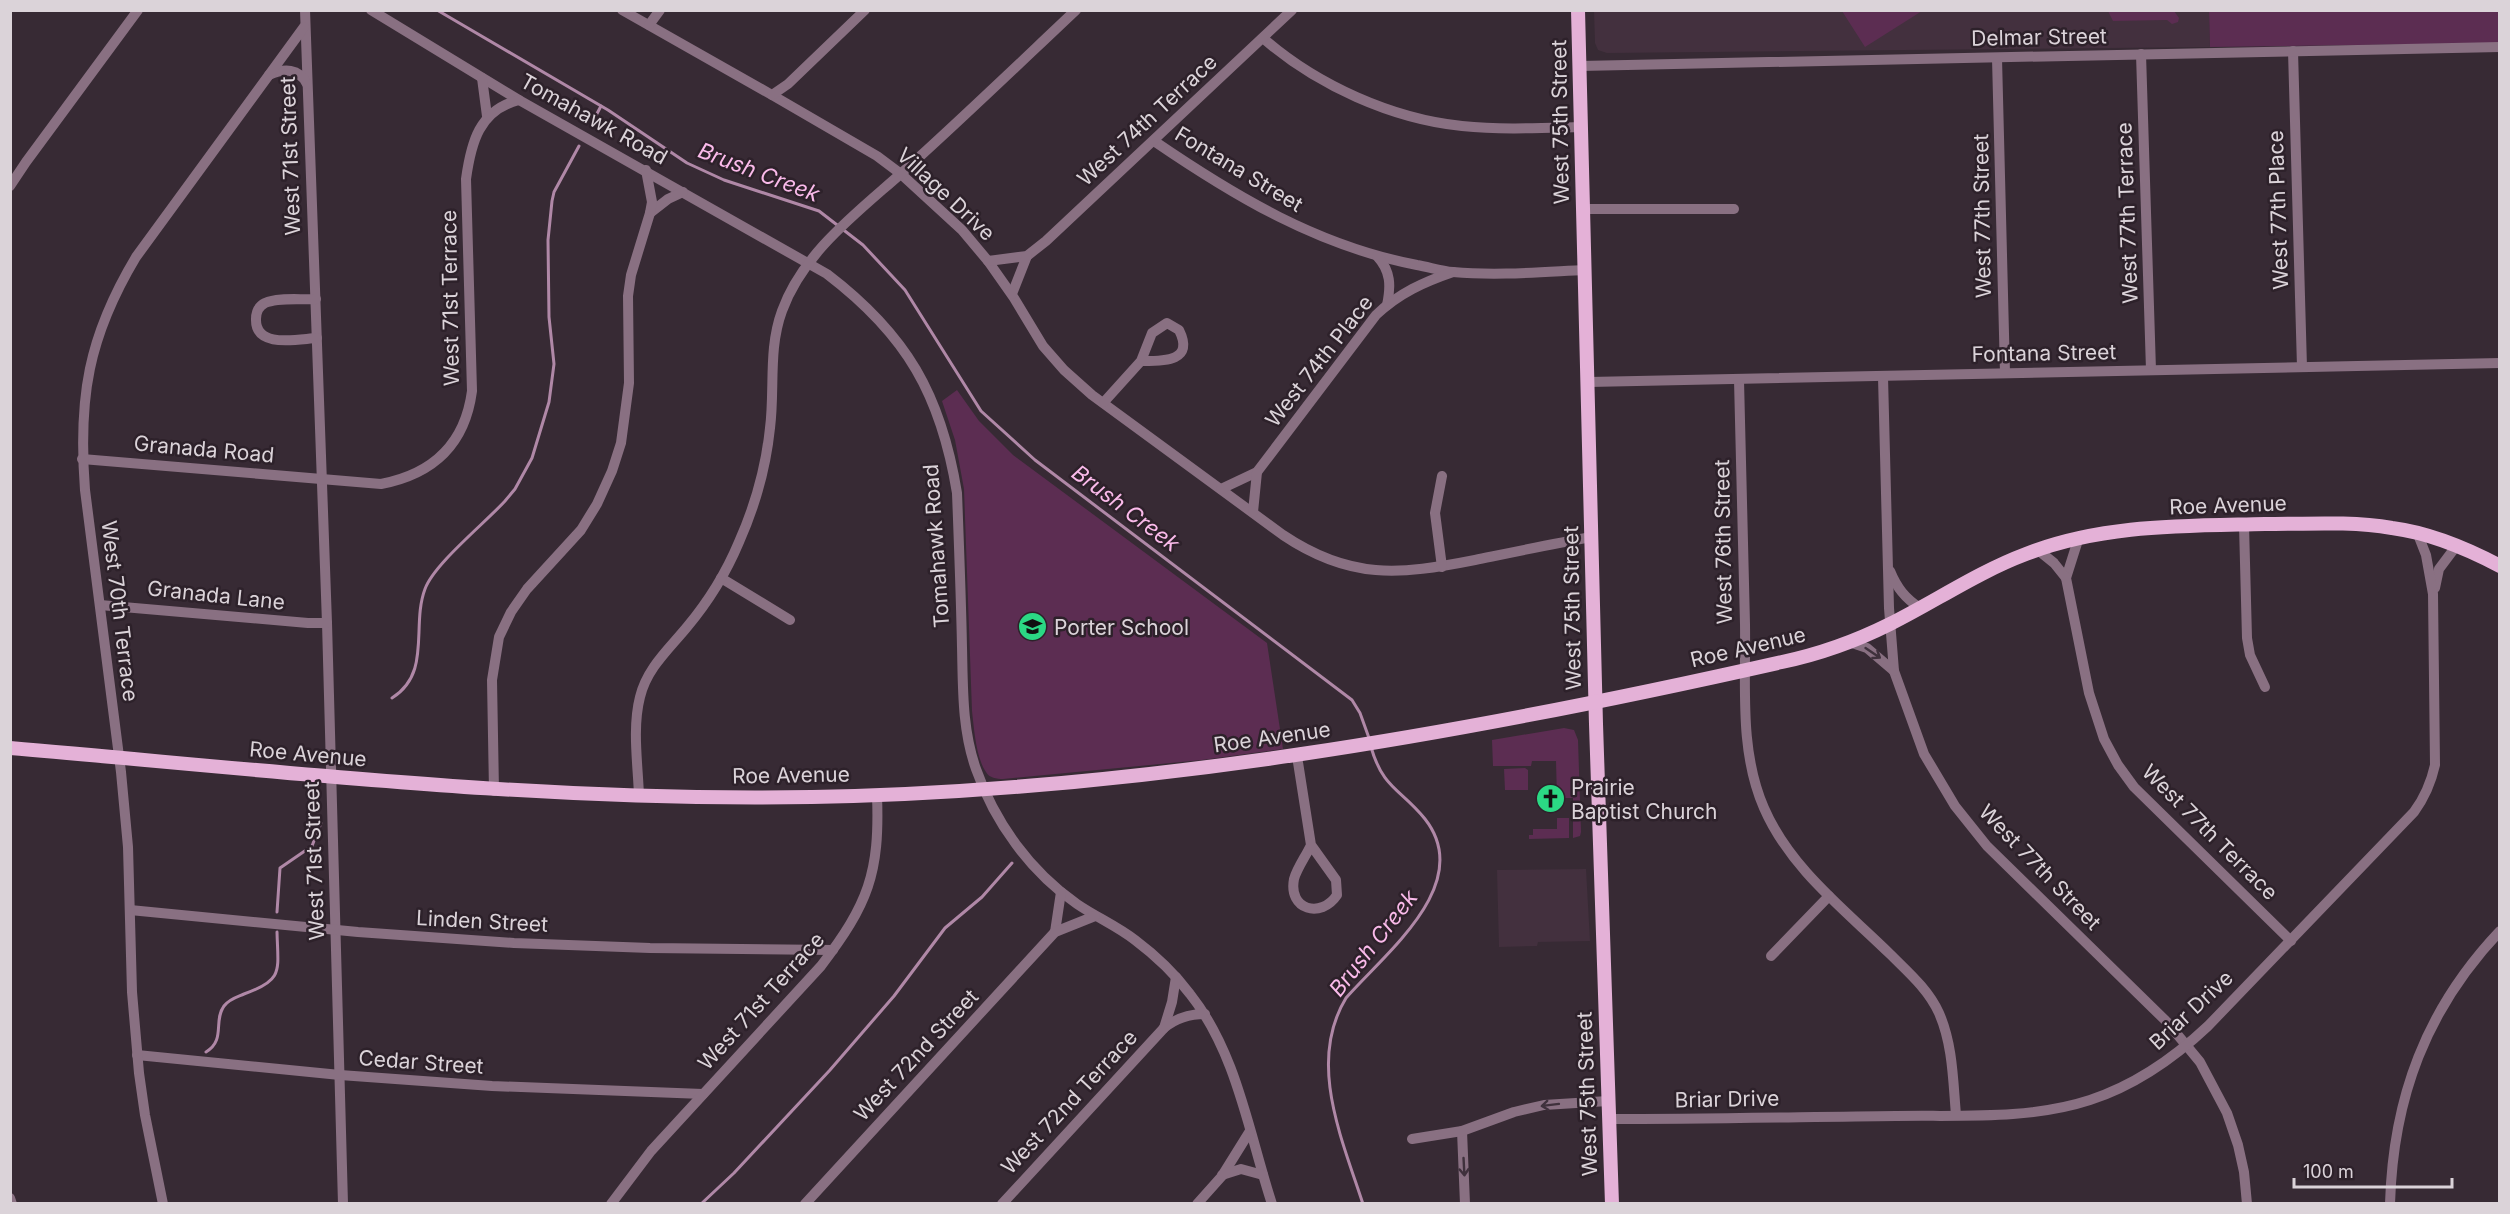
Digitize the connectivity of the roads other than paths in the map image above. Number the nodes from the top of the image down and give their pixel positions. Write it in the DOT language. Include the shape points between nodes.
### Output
graph roads {
  1 [pos="138,10"];
  2 [pos="304,10"];
  3 [pos="371,10"];
  4 [pos="622,10"];
  5 [pos="660,10"];
  6 [pos="866,10"];
  7 [pos="1076,10"];
  8 [pos="1292,10"];
  9 [pos="1578,10"];
  10 [pos="649,25"];
  11 [pos="304,27"];
  12 [pos="1264,39"];
  13 [pos="2499,47"];
  14 [pos="2293,51"];
  15 [pos="2141,54"];
  16 [pos="1997,58"];
  17 [pos="1580,66"];
  18 [pos="269,75"];
  19 [pos="482,78"];
  20 [pos="307,85"];
  21 [pos="772,94"];
  22 [pos="519,100"];
  23 [pos="487,116"];
  24 [pos="1581,127"];
  25 [pos="1154,141"];
  26 [pos="646,170"];
  27 [pos="901,174"];
  28 [pos="10,186"];
  29 [pos="683,192"];
  30 [pos="1583,209"];
  31 [pos="1734,209"];
  32 [pos="650,213"];
  33 [pos="1027,256"];
  34 [pos="1377,256"];
  35 [pos="988,261"];
  36 [pos="808,263"];
  37 [pos="1585,270"];
  38 [pos="1454,272"];
  39 [pos="1012,294"];
  40 [pos="316,299"];
  41 [pos="1387,305"];
  42 [pos="317,338"];
  43 [pos="1141,361"];
  44 [pos="2499,363"];
  45 [pos="2302,367"];
  46 [pos="2151,370"];
  47 [pos="2005,373"];
  48 [pos="1883,377"];
  49 [pos="1739,380"];
  50 [pos="1589,382"];
  51 [pos="1104,402"];
  52 [pos="82,459"];
  53 [pos="1257,472"];
  54 [pos="1442,476"];
  55 [pos="322,480"];
  56 [pos="1221,489"];
  57 [pos="1253,512"];
  58 [pos="2244,525"];
  59 [pos="2417,532"];
  60 [pos="1591,537"];
  61 [pos="2079,537"];
  62 [pos="2457,545"];
  63 [pos="2038,550"];
  64 [pos="1888,565"];
  65 [pos="2499,566"];
  66 [pos="1442,567"];
  67 [pos="721,578"];
  68 [pos="2066,578"];
  69 [pos="2433,594"];
  70 [pos="100,604"];
  71 [pos="1920,608"];
  72 [pos="790,620"];
  73 [pos="327,623"];
  74 [pos="1890,624"];
  75 [pos="1849,642"];
  76 [pos="1744,670"];
  77 [pos="1894,671"];
  78 [pos="2265,687"];
  79 [pos="1596,702"];
  80 [pos="10,748"];
  81 [pos="1297,756"];
  82 [pos="119,757"];
  83 [pos="332,777"];
  84 [pos="985,789"];
  85 [pos="494,790"];
  86 [pos="877,795"];
  87 [pos="639,796"];
  88 [pos="1311,846"];
  89 [pos="1061,892"];
  90 [pos="1829,896"];
  91 [pos="130,910"];
  92 [pos="1095,916"];
  93 [pos="336,929"];
  94 [pos="2499,931"];
  95 [pos="1055,932"];
  96 [pos="2291,941"];
  97 [pos="833,950"];
  98 [pos="1771,956"];
  99 [pos="1176,977"];
  100 [pos="1204,1014"];
  101 [pos="1164,1028"];
  102 [pos="2187,1045"];
  103 [pos="137,1055"];
  104 [pos="340,1075"];
  105 [pos="703,1094"];
  106 [pos="1608,1101"];
  107 [pos="1956,1115"];
  108 [pos="1609,1119"];
  109 [pos="1250,1131"];
  110 [pos="1462,1131"];
  111 [pos="1412,1139"];
  112 [pos="1263,1175"];
  113 [pos="1222,1176"];
  114 [pos="10,1198"];
  115 [pos="12,1203"];
  116 [pos="163,1203"];
  117 [pos="343,1203"];
  118 [pos="611,1203"];
  119 [pos="805,1203"];
  120 [pos="1002,1203"];
  121 [pos="1197,1203"];
  122 [pos="1272,1203"];
  123 [pos="1465,1203"];
  124 [pos="1612,1203"];
  125 [pos="2247,1203"];
  126 [pos="2390,1203"];
  1 -- 28 [label="street"];
  2 -- 11 [label="street, West 71st Street"];
  3 -- 19 [label="street, Tomahawk Road"];
  4 -- 10 [label="street, Village Drive"];
  5 -- 10 [label="street"];
  6 -- 21 [label="street" via="788,84"];
  7 -- 27 [label="street"];
  8 -- 12 [label="street, West 74th Terrace"];
  9 -- 17 [label="main road, West 75th Street"];
  10 -- 21 [label="street, Village Drive"];
  11 -- 18 [label="street, West 70th Terrace"];
  11 -- 20 [label="street, West 71st Street"];
  12 -- 24 [label="street" via="1317,76 1356,96 1422,118 1502,129"];
  12 -- 25 [label="street, West 74th Terrace"];
  13 -- 14 [label="street, Delmar Street"];
  14 -- 15 [label="street, Delmar Street"];
  14 -- 45 [label="street, West 77th Place"];
  15 -- 16 [label="street, Delmar Street"];
  15 -- 46 [label="street, West 77th Terrace"];
  16 -- 17 [label="street, Delmar Street"];
  16 -- 47 [label="street, West 77th Street"];
  17 -- 24 [label="main road, West 75th Street"];
  18 -- 20 [label="street" via="284,70 295,72 302,75"];
  18 -- 52 [label="street, West 70th Terrace" via="147,240 116,292 88,373"];
  19 -- 22 [label="street, Tomahawk Road"];
  19 -- 23 [label="street"];
  20 -- 40 [label="street, West 71st Street"];
  21 -- 27 [label="street, Village Drive"];
  22 -- 23 [label="street"];
  22 -- 26 [label="street, Tomahawk Road"];
  23 -- 55 [label="street, West 71st Terrace" via="477,134 466,179 472,391 460,432 437,460 411,476 381,484"];
  24 -- 30 [label="main road, West 75th Street"];
  25 -- 33 [label="street, West 74th Terrace"];
  25 -- 34 [label="street, Fontana Street" via="1257,208"];
  26 -- 29 [label="street, Tomahawk Road"];
  26 -- 32 [label="street"];
  27 -- 35 [label="street, Village Drive" via="962,230"];
  27 -- 36 [label="street"];
  29 -- 32 [label="street"];
  29 -- 36 [label="street, Tomahawk Road"];
  30 -- 31 [label="street"];
  30 -- 37 [label="main road, West 75th Street"];
  32 -- 85 [label="street" via="631,275 627,413 612,471 581,530 526,589 499,637 492,680"];
  33 -- 35 [label="street"];
  33 -- 39 [label="street, West 74th Terrace"];
  34 -- 38 [label="street, Fontana Street"];
  34 -- 41 [label="street" via="1389,277"];
  35 -- 39 [label="street, Village Drive"];
  36 -- 67 [label="street" via="789,294 777,325 771,428 764,469 752,511"];
  36 -- 84 [label="street, Tomahawk Road" via="854,294 892,333 916,368 946,437 957,493 965,722"];
  37 -- 38 [label="street, Fontana Street"];
  37 -- 50 [label="main road, West 75th Street"];
  38 -- 41 [label="street, West 74th Place" via="1417,285"];
  39 -- 51 [label="street, Village Drive" via="1043,346 1064,370"];
  40 -- 42 [label="street, West 71st Street"];
  40 -- 42 [label="street" via="267,302 259,309 256,324 264,337 272,340"];
  41 -- 53 [label="street, West 74th Place"];
  42 -- 55 [label="street, West 71st Street"];
  43 -- 51 [label="street"];
  44 -- 45 [label="street, Fontana Street"];
  45 -- 46 [label="street, Fontana Street"];
  46 -- 47 [label="street, Fontana Street"];
  47 -- 48 [label="street, Fontana Street"];
  48 -- 49 [label="street, Fontana Street"];
  48 -- 64 [label="street, West 77th Street"];
  49 -- 50 [label="street, Fontana Street"];
  49 -- 76 [label="street, West 76th Street"];
  50 -- 60 [label="main road, West 75th Street"];
  51 -- 56 [label="street, Village Drive"];
  52 -- 55 [label="street, Granada Road"];
  52 -- 70 [label="street, West 70th Terrace"];
  53 -- 56 [label="street, West 74th Place"];
  53 -- 57 [label="street"];
  54 -- 66 [label="street" via="1434,513"];
  55 -- 73 [label="street, West 71st Street"];
  56 -- 57 [label="street, Village Drive"];
  57 -- 66 [label="street, Village Drive" via="1294,543 1340,564 1404,572"];
  58 -- 59 [label="main road, Roe Avenue" via="2362,524"];
  58 -- 61 [label="main road, Roe Avenue" via="2133,529"];
  58 -- 78 [label="street" via="2247,638 2250,655"];
  59 -- 62 [label="main road, Roe Avenue"];
  59 -- 69 [label="street, Briar Drive"];
  60 -- 66 [label="street, Village Drive"];
  60 -- 79 [label="main road, West 75th Street"];
  61 -- 63 [label="main road, Roe Avenue"];
  61 -- 68 [label="street, West 77th Terrace"];
  62 -- 65 [label="main road, Roe Avenue"];
  62 -- 69 [label="street" via="2439,569"];
  63 -- 68 [label="street"];
  63 -- 71 [label="main road, Roe Avenue" via="1999,565"];
  64 -- 71 [label="street" via="1896,585"];
  64 -- 74 [label="street, West 77th Street"];
  67 -- 72 [label="street"];
  67 -- 87 [label="street" via="705,605 658,661 640,695 636,722"];
  68 -- 96 [label="street, West 77th Terrace" via="2089,693 2104,739 2118,765 2153,807"];
  69 -- 96 [label="street, Briar Drive" via="2435,765 2431,783 2414,812"];
  70 -- 73 [label="street, Granada Lane"];
  70 -- 82 [label="street, West 70th Terrace"];
  71 -- 74 [label="main road, Roe Avenue"];
  73 -- 83 [label="street, West 71st Street"];
  74 -- 75 [label="main road, Roe Avenue"];
  74 -- 77 [label="street, West 77th Street"];
  75 -- 76 [label="main road, Roe Avenue"];
  75 -- 77 [label="street, one-way" via="1867,648"];
  76 -- 79 [label="main road, Roe Avenue"];
  76 -- 90 [label="street, West 76th Street" via="1747,742 1764,808 1782,842"];
  77 -- 102 [label="street, West 77th Street" via="1924,754 1970,827"];
  79 -- 81 [label="main road, Roe Avenue"];
  79 -- 106 [label="main road, West 75th Street"];
  80 -- 82 [label="main road, Roe Avenue"];
  81 -- 84 [label="main road, Roe Avenue"];
  81 -- 88 [label="street"];
  82 -- 83 [label="main road, Roe Avenue"];
  82 -- 91 [label="street, West 70th Terrace"];
  83 -- 85 [label="main road, Roe Avenue"];
  83 -- 93 [label="street, West 71st Street"];
  84 -- 86 [label="main road, Roe Avenue"];
  84 -- 89 [label="street, Tomahawk Road" via="1014,843"];
  85 -- 87 [label="main road, Roe Avenue"];
  86 -- 87 [label="main road, Roe Avenue"];
  86 -- 97 [label="street, West 71st Terrace" via="872,875 860,909"];
  88 -- 88 [label="street" via="1336,880 1337,895 1330,905 1320,909 1308,909 1298,902 1294,889 1294,878"];
  89 -- 92 [label="street, Tomahawk Road"];
  89 -- 95 [label="street"];
  90 -- 98 [label="street"];
  90 -- 107 [label="street, West 76th Street" via="1914,977 1934,1004 1947,1037"];
  91 -- 93 [label="street, Linden Street"];
  91 -- 103 [label="street, West 70th Terrace"];
  92 -- 95 [label="street, West 72nd Street"];
  92 -- 99 [label="street, Tomahawk Road" via="1135,939"];
  93 -- 97 [label="street, Linden Street" via="514,943"];
  93 -- 104 [label="street, West 71st Street"];
  94 -- 126 [label="street" via="2468,966 2447,998 2416,1061 2395,1138"];
  95 -- 119 [label="street, West 72nd Street"];
  96 -- 102 [label="street, Briar Drive"];
  97 -- 105 [label="street, West 71st Terrace"];
  99 -- 100 [label="street, Tomahawk Road"];
  99 -- 101 [label="street, West 72nd Terrace"];
  100 -- 101 [label="street, West 72nd Terrace" via="1180,1018"];
  100 -- 109 [label="street, Tomahawk Road" via="1230,1068"];
  101 -- 120 [label="street, West 72nd Terrace"];
  102 -- 107 [label="street, Briar Drive" via="2144,1077 2088,1101 2048,1109"];
  102 -- 125 [label="street, West 77th Street" via="2227,1113 2244,1172"];
  103 -- 104 [label="street, Cedar Street"];
  103 -- 116 [label="street, West 70th Terrace"];
  104 -- 105 [label="street, Cedar Street" via="503,1087"];
  104 -- 117 [label="street, West 71st Street"];
  105 -- 118 [label="street, West 71st Terrace"];
  106 -- 108 [label="main road, West 75th Street"];
  106 -- 110 [label="street, one-way" via="1544,1105"];
  107 -- 108 [label="street, Briar Drive"];
  108 -- 124 [label="main road, West 75th Street"];
  109 -- 112 [label="street, Tomahawk Road"];
  109 -- 113 [label="street"];
  110 -- 111 [label="street"];
  110 -- 123 [label="street, one-way"];
  112 -- 113 [label="street" via="1240,1169"];
  112 -- 122 [label="street, Tomahawk Road"];
  113 -- 121 [label="street"];
  114 -- 115 [label="street"];
}
